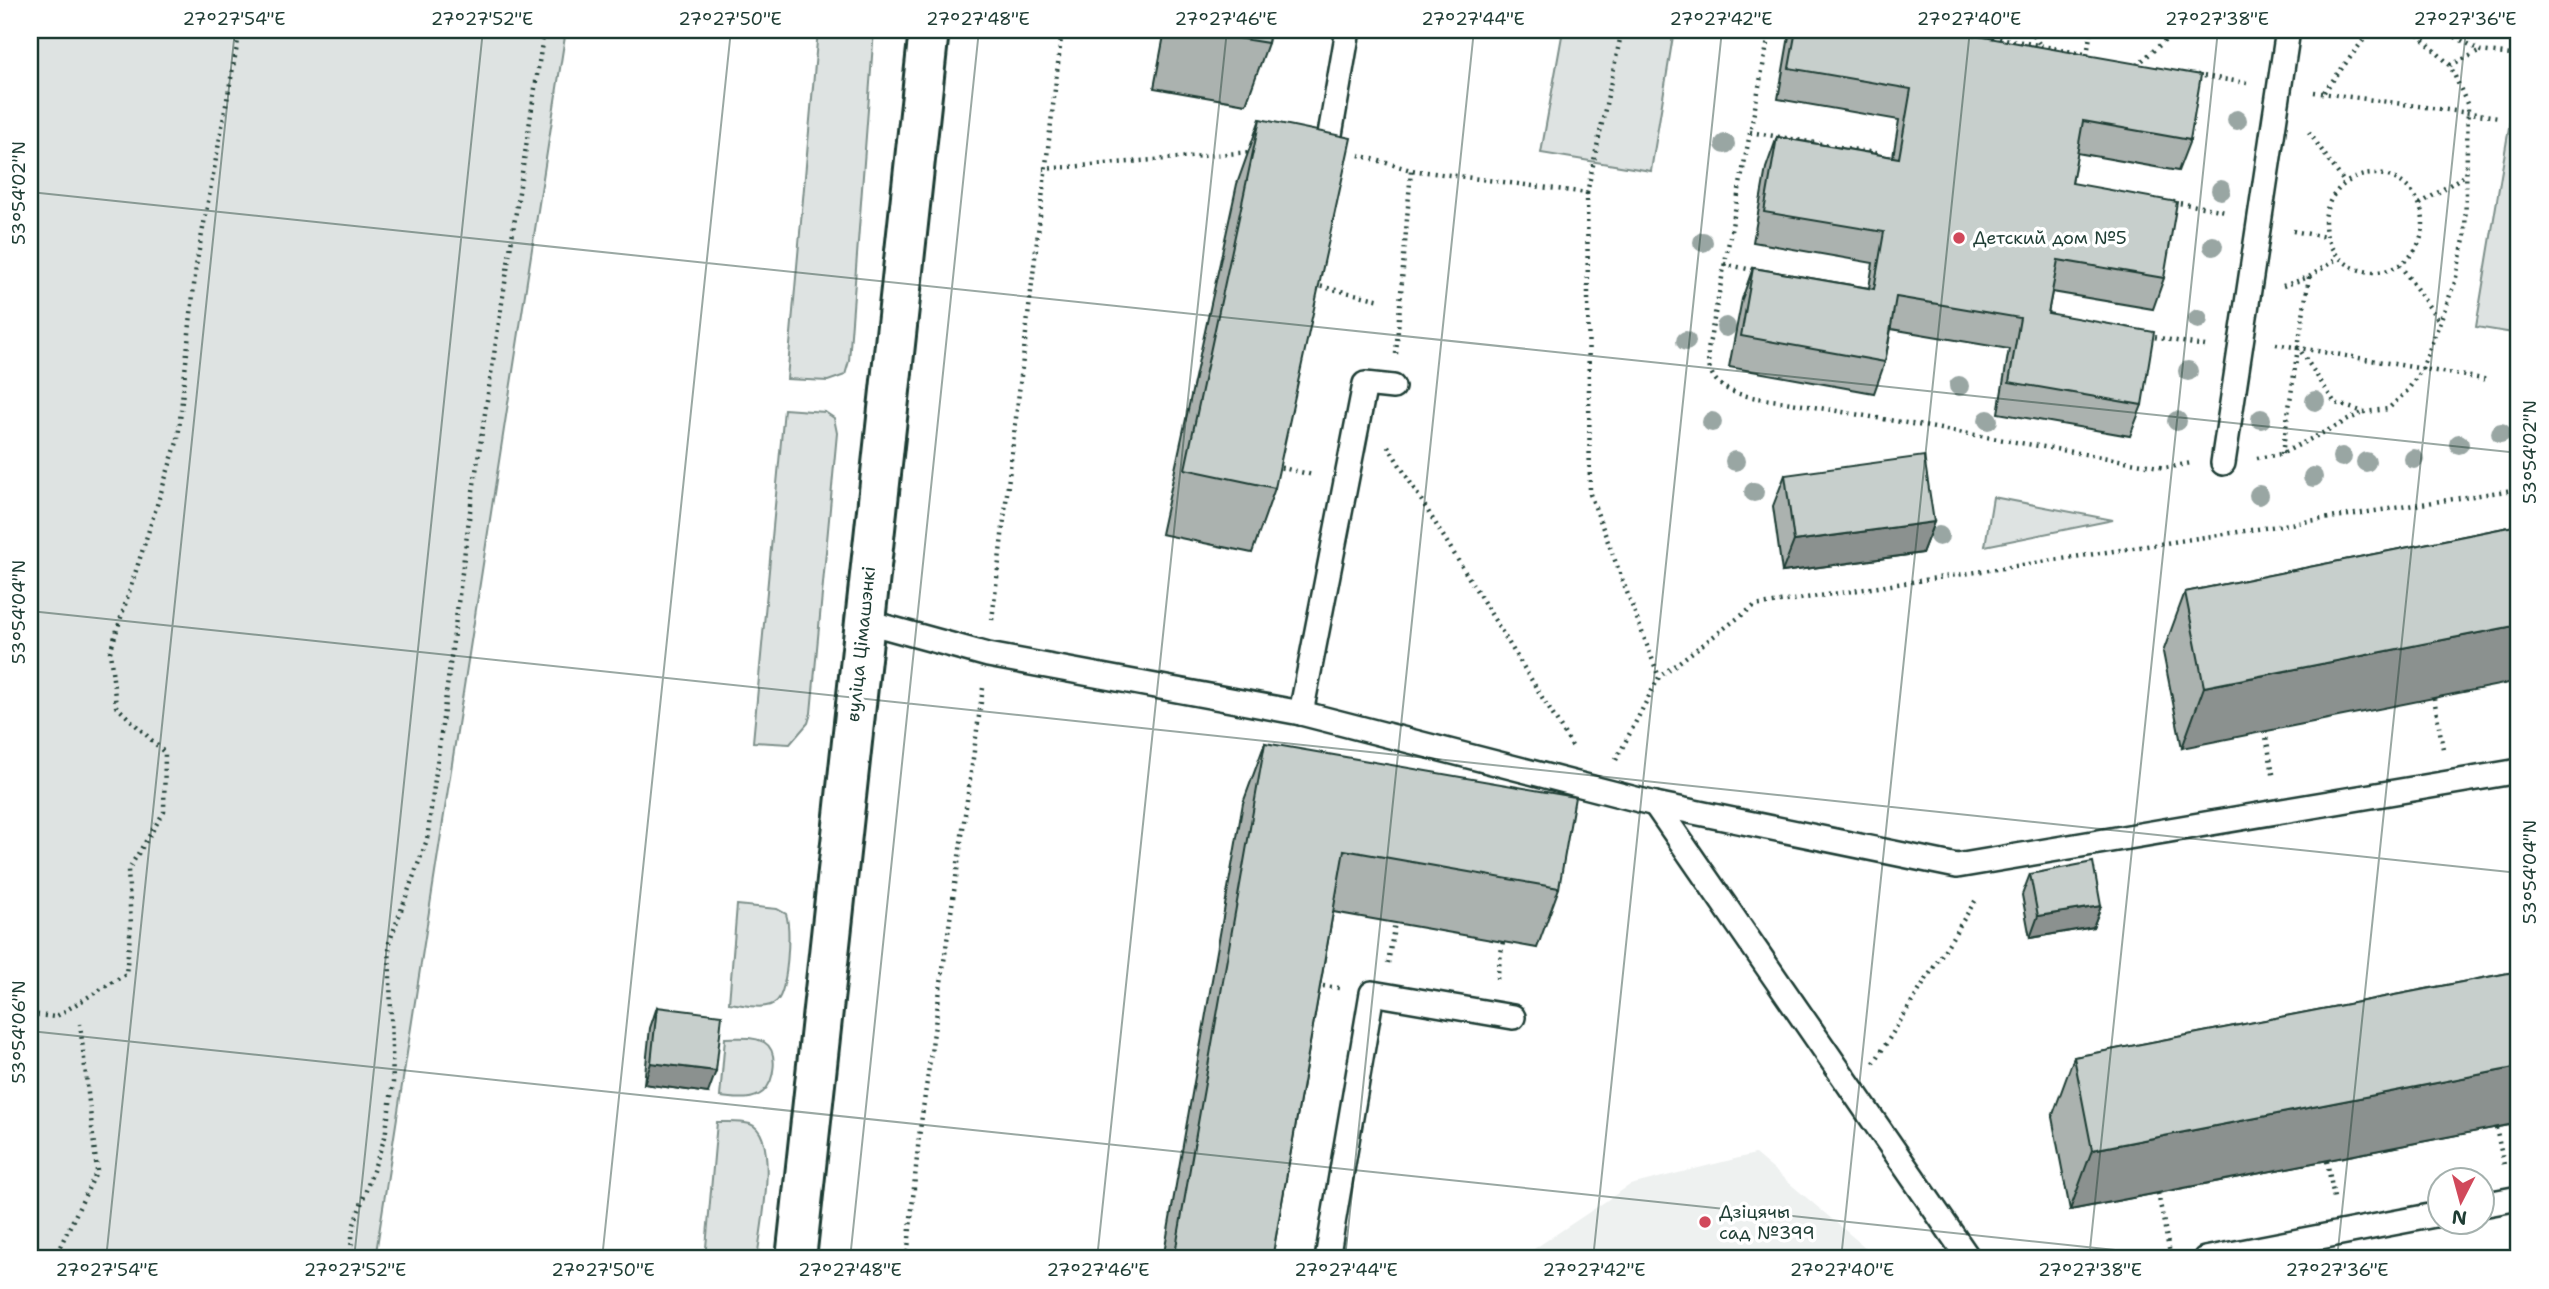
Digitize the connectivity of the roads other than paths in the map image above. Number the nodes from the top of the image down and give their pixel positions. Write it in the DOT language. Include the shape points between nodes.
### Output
graph roads {
  1 [pos="929,30"];
  2 [pos="1348,30"];
  3 [pos="2288,30"];
  4 [pos="1328,146"];
  5 [pos="1393,387"];
  6 [pos="2222,463"];
  7 [pos="864,621"];
  8 [pos="1301,713"];
  9 [pos="2519,771"];
  10 [pos="1655,804"];
  11 [pos="1513,1017"];
  12 [pos="2519,1198"];
  13 [pos="2496,1202"];
  14 [pos="2426,1217"];
  15 [pos="796,1259"];
  16 [pos="1327,1259"];
  17 [pos="1969,1259"];
  18 [pos="2205,1259"];
  1 -- 7 [label="main road, вуліца Цімашэнкі"];
  2 -- 4 [label="lane"];
  3 -- 6 [label="lane"];
  5 -- 8 [label="lane" via="1365,384"];
  7 -- 8 [label="lane" via="988,654"];
  7 -- 15 [label="main road, вуліца Цімашэнкі"];
  8 -- 10 [label="lane"];
  9 -- 10 [label="lane" via="1957,866"];
  10 -- 17 [label="lane"];
  11 -- 16 [label="lane" via="1372,993"];
  12 -- 13 [label="lane"];
  14 -- 18 [label="lane"];
}
